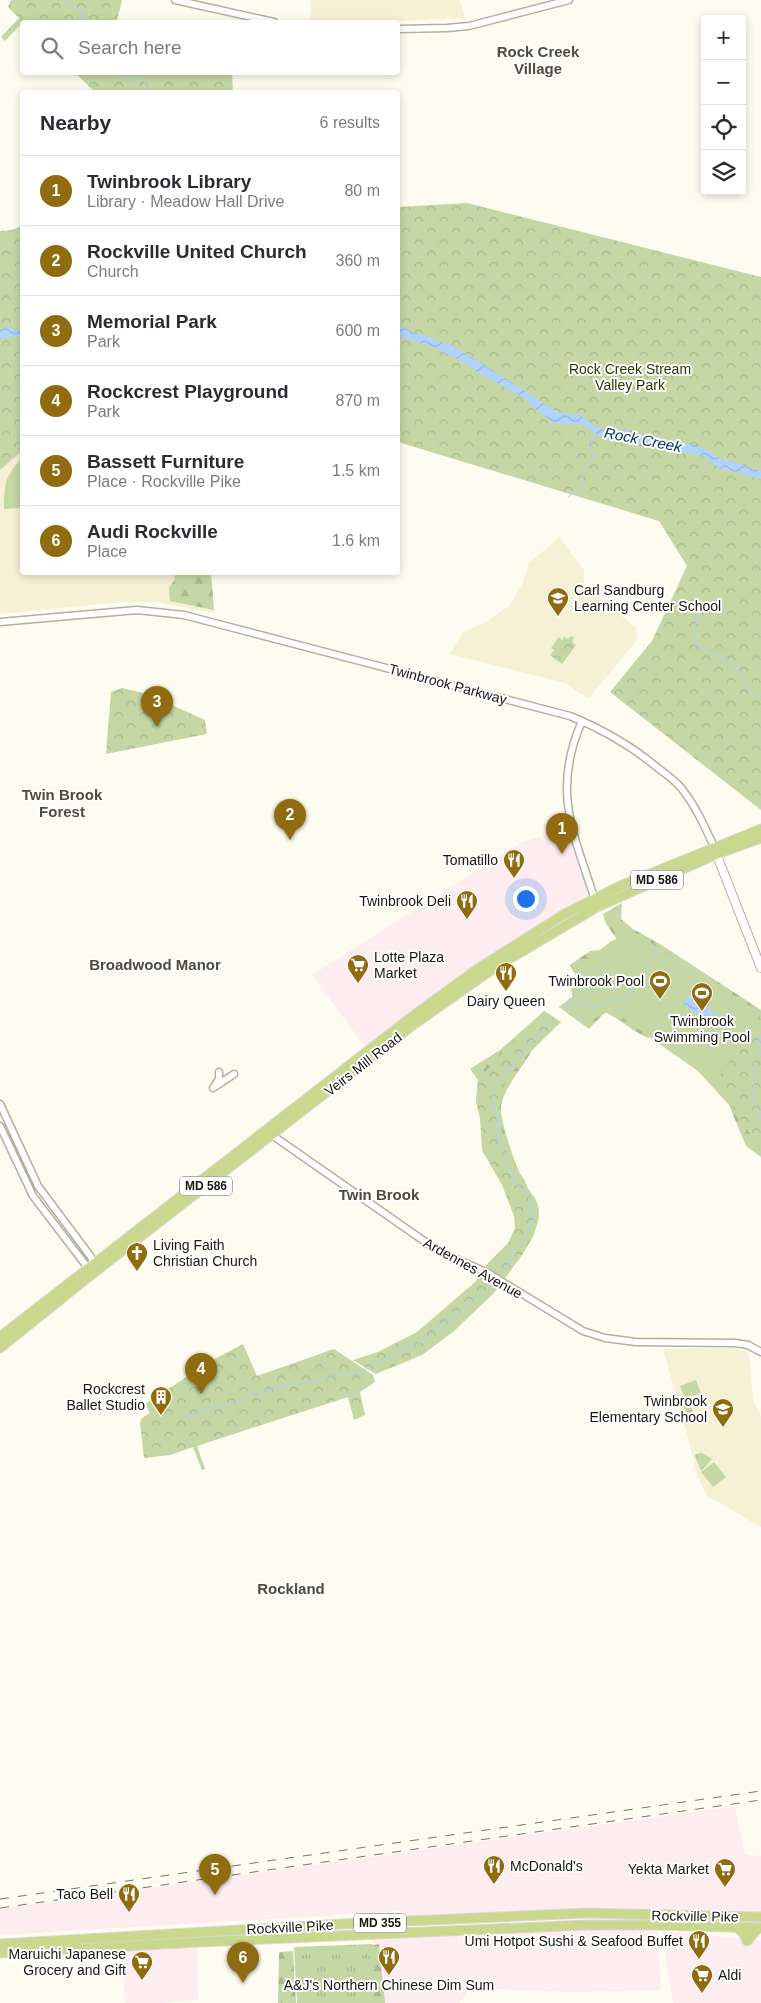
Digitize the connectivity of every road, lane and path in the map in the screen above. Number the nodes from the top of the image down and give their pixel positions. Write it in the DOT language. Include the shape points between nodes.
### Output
graph roads {
  1 [pos="175,0"];
  2 [pos="569,0"];
  3 [pos="265,20"];
  4 [pos="400,29"];
  5 [pos="0,622"];
  6 [pos="582,721"];
  7 [pos="761,829"];
  8 [pos="761,838"];
  9 [pos="715,850"];
  10 [pos="596,903"];
  11 [pos="761,968"];
  12 [pos="219,1072"];
  13 [pos="234,1074"];
  14 [pos="0,1104"];
  15 [pos="0,1126"];
  16 [pos="268,1133"];
  17 [pos="93,1267"];
  18 [pos="0,1337"];
  19 [pos="0,1348"];
  20 [pos="761,1352"];
  21 [pos="761,1917"];
  22 [pos="737,1927"];
  23 [pos="759,1928"];
  24 [pos="272,1933"];
  25 [pos="0,1944"];
  26 [pos="0,1953"];
  1 -- 3 [label="street"];
  2 -- 4 [label="street" via="469,26"];
  5 -- 6 [label="street, Twinbrook Parkway" via="137,610 184,615"];
  6 -- 9 [label="street, Twinbrook Parkway" via="644,756 682,788"];
  6 -- 10 [label="street" via="570,753 565,781 567,812"];
  7 -- 9 [label="main road, Veirs Mill Road / MD 586"];
  8 -- 9 [label="main road, Veirs Mill Road / MD 586"];
  9 -- 10 [label="main road, Veirs Mill Road / MD 586" via="626,884"];
  9 -- 11 [label="main road, Twinbrook Parkway"];
  10 -- 16 [label="main road, Veirs Mill Road / MD 586" via="411,1022"];
  12 -- 13 [label="street" via="213,1088"];
  14 -- 17 [label="street" via="38,1186"];
  15 -- 17 [label="street" via="33,1196"];
  16 -- 17 [label="main road, Veirs Mill Road / MD 586"];
  16 -- 20 [label="street, Ardennes Avenue" via="437,1250 488,1274 583,1331 636,1342 734,1343 748,1345"];
  17 -- 18 [label="main road, Veirs Mill Road / MD 586"];
  17 -- 19 [label="main road, Veirs Mill Road / MD 586"];
  21 -- 24 [label="main road, Rockville Pike / MD 355" via="586,1913"];
  22 -- 23 [label="main road, Rockville Pike / MD 355"];
  22 -- 23 [label="main road" via="747,1941"];
  22 -- 24 [label="main road, Rockville Pike / MD 355" via="585,1925"];
  24 -- 25 [label="main road, Rockville Pike / MD 355"];
  24 -- 26 [label="main road, Rockville Pike / MD 355"];
}
